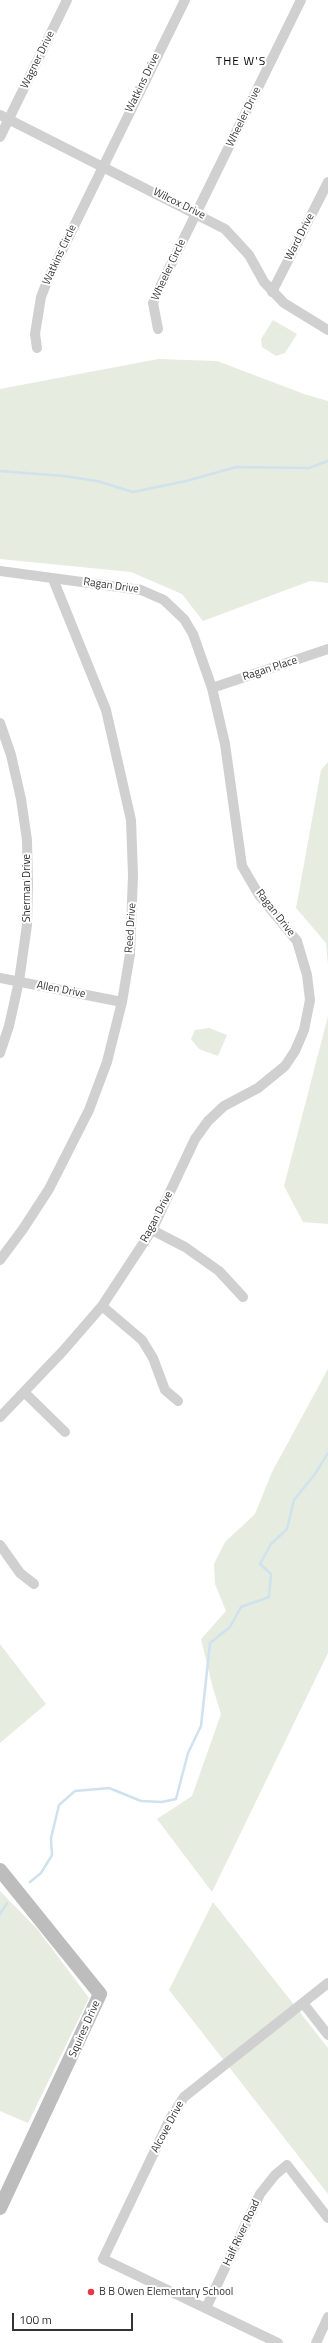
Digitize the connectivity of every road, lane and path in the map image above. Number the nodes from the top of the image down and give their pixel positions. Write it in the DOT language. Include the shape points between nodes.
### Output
graph roads {
  1 [pos="68,0"];
  2 [pos="185,0"];
  3 [pos="301,0"];
  4 [pos="4,118"];
  5 [pos="0,137"];
  6 [pos="102,167"];
  7 [pos="328,182"];
  8 [pos="197,213"];
  9 [pos="272,292"];
  10 [pos="158,329"];
  11 [pos="328,330"];
  12 [pos="37,348"];
  13 [pos="0,571"];
  14 [pos="53,579"];
  15 [pos="328,649"];
  16 [pos="212,688"];
  17 [pos="0,723"];
  18 [pos="0,978"];
  19 [pos="19,982"];
  20 [pos="122,1002"];
  21 [pos="0,1053"];
  22 [pos="152,1230"];
  23 [pos="0,1260"];
  24 [pos="243,1297"];
  25 [pos="102,1306"];
  26 [pos="24,1392"];
  27 [pos="178,1400"];
  28 [pos="0,1417"];
  29 [pos="65,1432"];
  30 [pos="0,1545"];
  31 [pos="34,1584"];
  32 [pos="0,1870"];
  33 [pos="328,1983"];
  34 [pos="303,2003"];
  35 [pos="328,2035"];
  36 [pos="0,2208"];
  37 [pos="328,2218"];
  38 [pos="206,2308"];
  39 [pos="328,2317"];
  40 [pos="278,2343"];
  41 [pos="316,2343"];
  1 -- 4 [label="street, Wagner Drive"];
  2 -- 6 [label="street, Watkins Drive"];
  3 -- 8 [label="street, Wheeler Drive"];
  4 -- 5 [label="street, Wagner Drive"];
  4 -- 6 [label="street, Wilcox Drive"];
  6 -- 8 [label="street, Wilcox Drive"];
  6 -- 12 [label="street, Watkins Circle" via="48,278 35,334"];
  7 -- 9 [label="street, Ward Drive"];
  8 -- 9 [label="street, Wilcox Drive" via="233,236 249,255"];
  8 -- 10 [label="street, Wheeler Circle" via="153,303 153,314"];
  9 -- 11 [label="street, Wilcox Drive" via="298,313"];
  13 -- 14 [label="street, Ragan Drive"];
  14 -- 16 [label="street, Ragan Drive" via="141,590 164,600 184,619 193,634"];
  14 -- 20 [label="street, Reed Drive" via="106,710 130,820 133,898 130,954"];
  15 -- 16 [label="street, Ragan Place"];
  16 -- 22 [label="street, Ragan Drive" via="228,758 242,866 259,895 297,942 307,975 310,1000 304,1030 292,1056 276,1074 258,1088 224,1106 208,1121 195,1139"];
  17 -- 19 [label="street, Sherman Drive" via="11,755 27,840 27,925"];
  18 -- 19 [label="street, Allen Drive"];
  19 -- 20 [label="street, Allen Drive"];
  19 -- 21 [label="street, Sherman Drive"];
  20 -- 23 [label="street, Reed Drive" via="104,1069 70,1153 23,1229"];
  22 -- 24 [label="street" via="185,1247 219,1271"];
  22 -- 25 [label="street, Ragan Drive"];
  25 -- 26 [label="street, Ragan Drive" via="63,1352"];
  25 -- 27 [label="street" via="142,1340 153,1358 165,1390"];
  26 -- 28 [label="street, Ragan Drive"];
  26 -- 29 [label="street"];
  30 -- 31 [label="street" via="20,1573"];
  32 -- 36 [label="street, Squires Drive" via="64,1946 100,1994"];
  33 -- 34 [label="street, Alcove Drive"];
  34 -- 35 [label="street"];
  34 -- 38 [label="street, Alcove Drive" via="184,2097 171,2117 103,2259"];
  37 -- 38 [label="street, Half River Road" via="287,2165 260,2194"];
  38 -- 40 [label="street"];
  39 -- 41 [label="street"];
}
